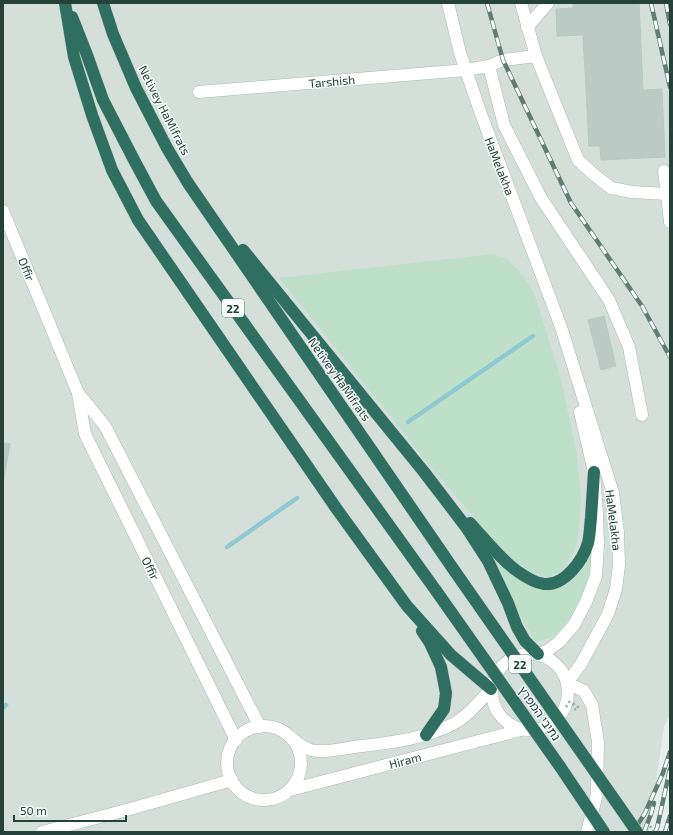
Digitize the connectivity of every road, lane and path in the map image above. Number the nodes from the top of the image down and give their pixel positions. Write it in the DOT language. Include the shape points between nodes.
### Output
graph roads {
  1 [pos="66,3"];
  2 [pos="103,3"];
  3 [pos="448,3"];
  4 [pos="521,3"];
  5 [pos="548,3"];
  6 [pos="528,27"];
  7 [pos="536,56"];
  8 [pos="489,66"];
  9 [pos="466,70"];
  10 [pos="199,92"];
  11 [pos="664,171"];
  12 [pos="188,183"];
  13 [pos="667,194"];
  14 [pos="3,211"];
  15 [pos="670,222"];
  16 [pos="561,327"];
  17 [pos="78,393"];
  18 [pos="642,415"];
  19 [pos="424,472"];
  20 [pos="594,472"];
  21 [pos="407,606"];
  22 [pos="538,654"];
  23 [pos="567,683"];
  24 [pos="491,689"];
  25 [pos="260,727"];
  26 [pos="521,730"];
  27 [pos="426,735"];
  28 [pos="289,736"];
  29 [pos="236,740"];
  30 [pos="232,780"];
  31 [pos="290,790"];
  32 [pos="42,832"];
  33 [pos="587,832"];
  34 [pos="604,832"];
  35 [pos="637,832"];
  1 -- 21 [label="highway" via="74,57 92,115 112,170 138,220 336,508"];
  1 -- 34 [label="highway, נתיבי המפרץ / 22, bridge" via="103,100 156,201 437,592"];
  2 -- 12 [label="highway, Netivey HaMifrats / 22" via="136,88"];
  3 -- 9 [label="street, HaMelakha"];
  4 -- 6 [label="street"];
  5 -- 6 [label="street"];
  6 -- 7 [label="street"];
  7 -- 8 [label="street, Tarshish" via="504,60"];
  7 -- 13 [label="street" via="578,160 612,188"];
  8 -- 9 [label="street, Tarshish"];
  8 -- 18 [label="street" via="504,125 541,198 609,300 629,347"];
  9 -- 10 [label="street, Tarshish"];
  9 -- 16 [label="street, HaMelakha"];
  11 -- 13 [label="street"];
  12 -- 19 [label="highway"];
  12 -- 35 [label="highway, Netivey HaMifrats / 22, bridge"];
  13 -- 15 [label="street"];
  14 -- 17 [label="street, Offir"];
  16 -- 20 [label="street, HaMelakha"];
  16 -- 23 [label="street, HaMelakha" via="613,493 619,565 616,589 608,614 581,664"];
  17 -- 25 [label="street, Offir" via="105,426"];
  17 -- 29 [label="street, Offir" via="85,434"];
  19 -- 20 [label="highway" via="502,558 531,580 545,584 564,578 582,558 588,543"];
  19 -- 22 [label="highway" via="466,527 488,562 517,627"];
  20 -- 22 [label="street, HaMelakha" via="598,545 596,576 574,625 548,651"];
  21 -- 24 [label="highway" via="451,655"];
  21 -- 27 [label="highway" via="430,643 441,667 446,693 444,709"];
  22 -- 23 [label="street" via="557,664 564,673"];
  22 -- 24 [label="street" via="512,657 501,665 494,676"];
  23 -- 26 [label="street" via="568,701 557,719 547,727"];
  23 -- 33 [label="street" via="584,691 592,705 598,742 597,794"];
  24 -- 26 [label="street" via="492,700 499,715"];
  24 -- 27 [label="street, Hiram" via="454,724"];
  25 -- 28 [label="street" via="280,730"];
  25 -- 29 [label="street" via="251,729"];
  26 -- 31 [label="street, Hiram"];
  27 -- 28 [label="street, Hiram" via="401,741 317,752 304,747"];
  28 -- 31 [label="street" via="301,757 297,781"];
  29 -- 30 [label="street" via="230,749 228,759 228,770"];
  30 -- 31 [label="street" via="238,789 258,800 280,797"];
  30 -- 32 [label="street"];
}
